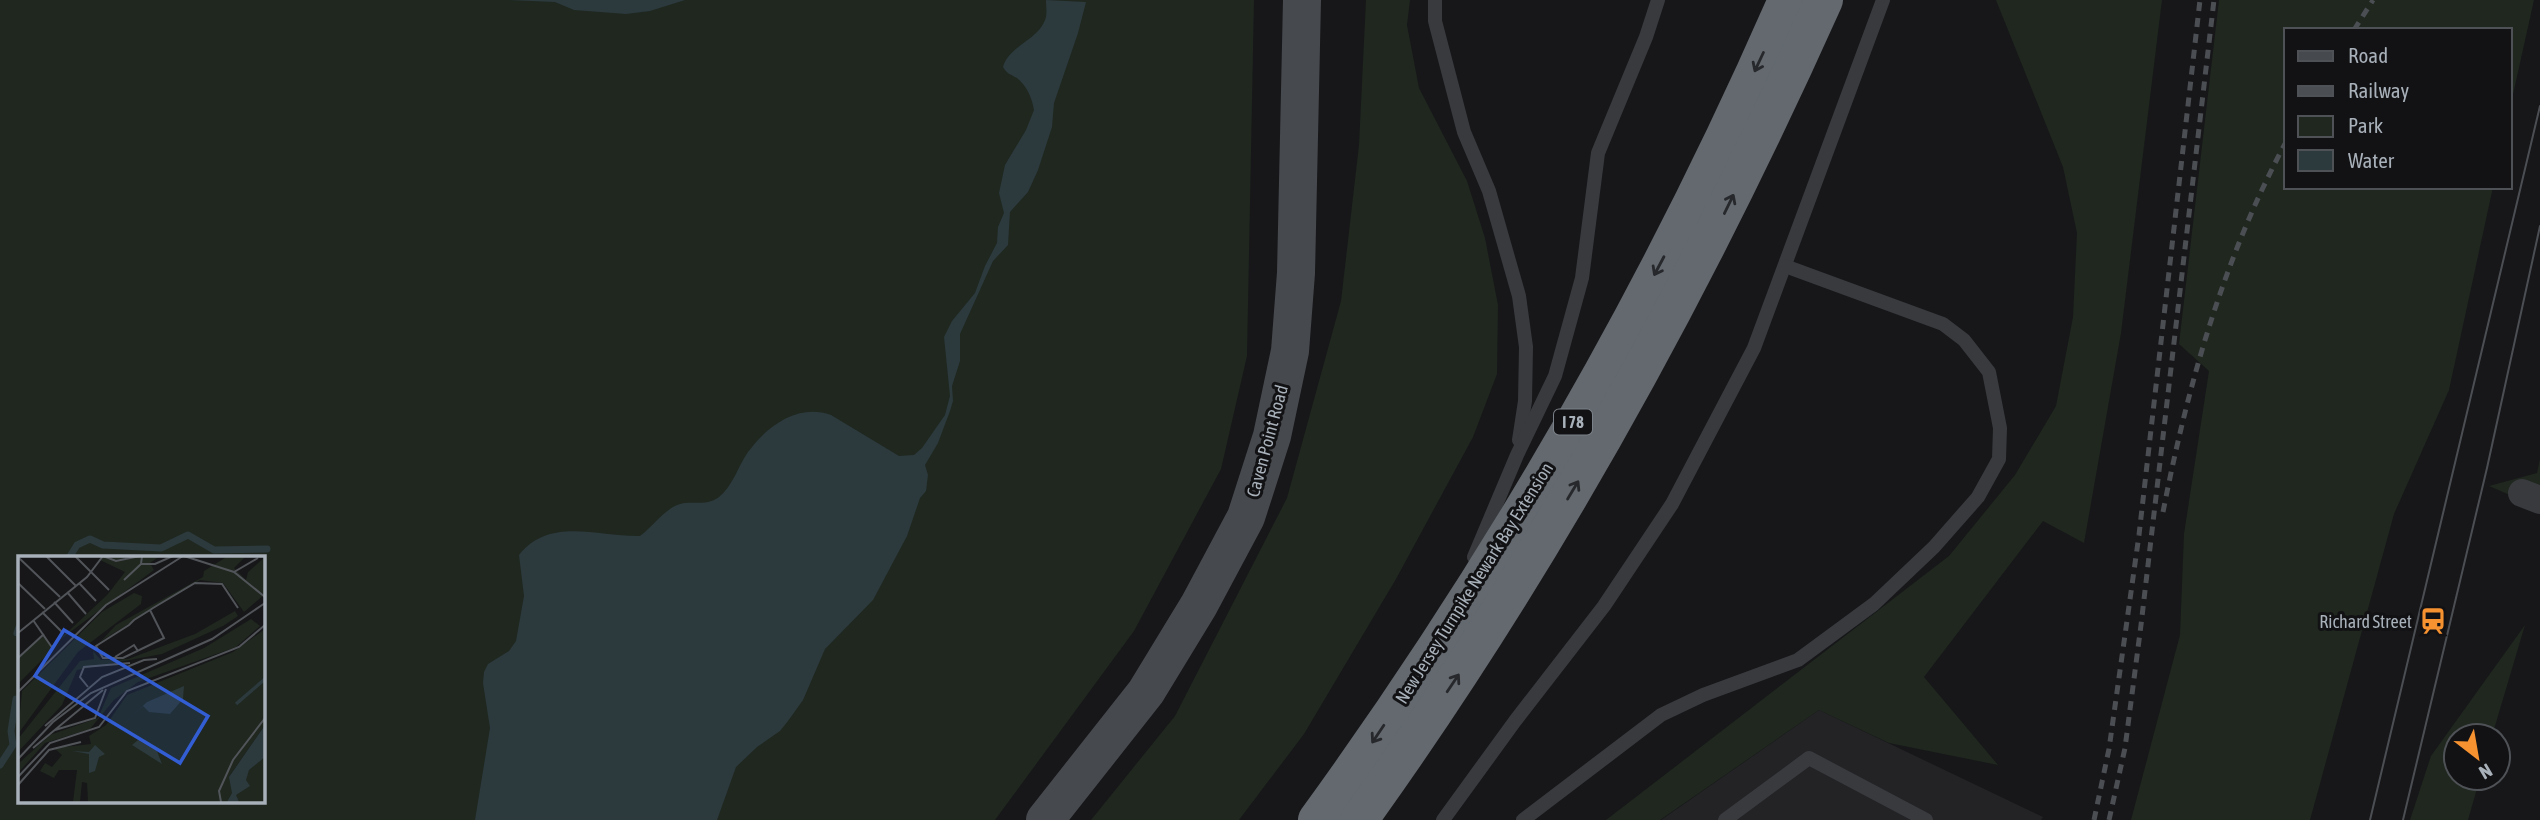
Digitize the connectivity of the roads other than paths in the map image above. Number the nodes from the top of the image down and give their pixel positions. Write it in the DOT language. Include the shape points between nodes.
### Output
graph roads {
  1 [pos="1302,0"];
  2 [pos="1435,0"];
  3 [pos="1658,0"];
  4 [pos="1787,0"];
  5 [pos="1824,0"];
  6 [pos="1883,0"];
  7 [pos="1785,265"];
  8 [pos="1517,455"];
  9 [pos="1436,647"];
  10 [pos="1045,820"];
  11 [pos="1317,820"];
  12 [pos="1359,820"];
  13 [pos="1443,820"];
  14 [pos="1523,820"];
  15 [pos="1725,820"];
  16 [pos="1926,820"];
  1 -- 10 [label="street, Caven Point Road" via="1296,273 1290,351 1272,436 1246,517 1199,605 1146,692"];
  2 -- 8 [label="lane" via="1435,22 1464,132 1489,191 1519,296 1526,347"];
  3 -- 8 [label="lane" via="1598,153 1581,278 1555,376"];
  4 -- 9 [label="highway, New Jersey Turnpike Newark Bay Extension / I 78, one-way" via="1634,314 1552,459"];
  12 -- 5 [label="highway, New Jersey Turnpike Newark Bay Extension / I 78, one-way" via="1480,642 1602,441 1708,247"];
  6 -- 7 [label="lane"];
  7 -- 13 [label="lane" via="1754,348 1672,504 1604,606"];
  7 -- 14 [label="lane" via="1943,324 1964,340 1989,372 2000,428 2000,459 1978,497 1874,604 1798,660 1661,715"];
  8 -- 9 [label="lane"];
  9 -- 11 [label="highway, New Jersey Turnpike Newark Bay Extension / I 78, one-way"];
  15 -- 16 [label="lane" via="1809,758"];
}
